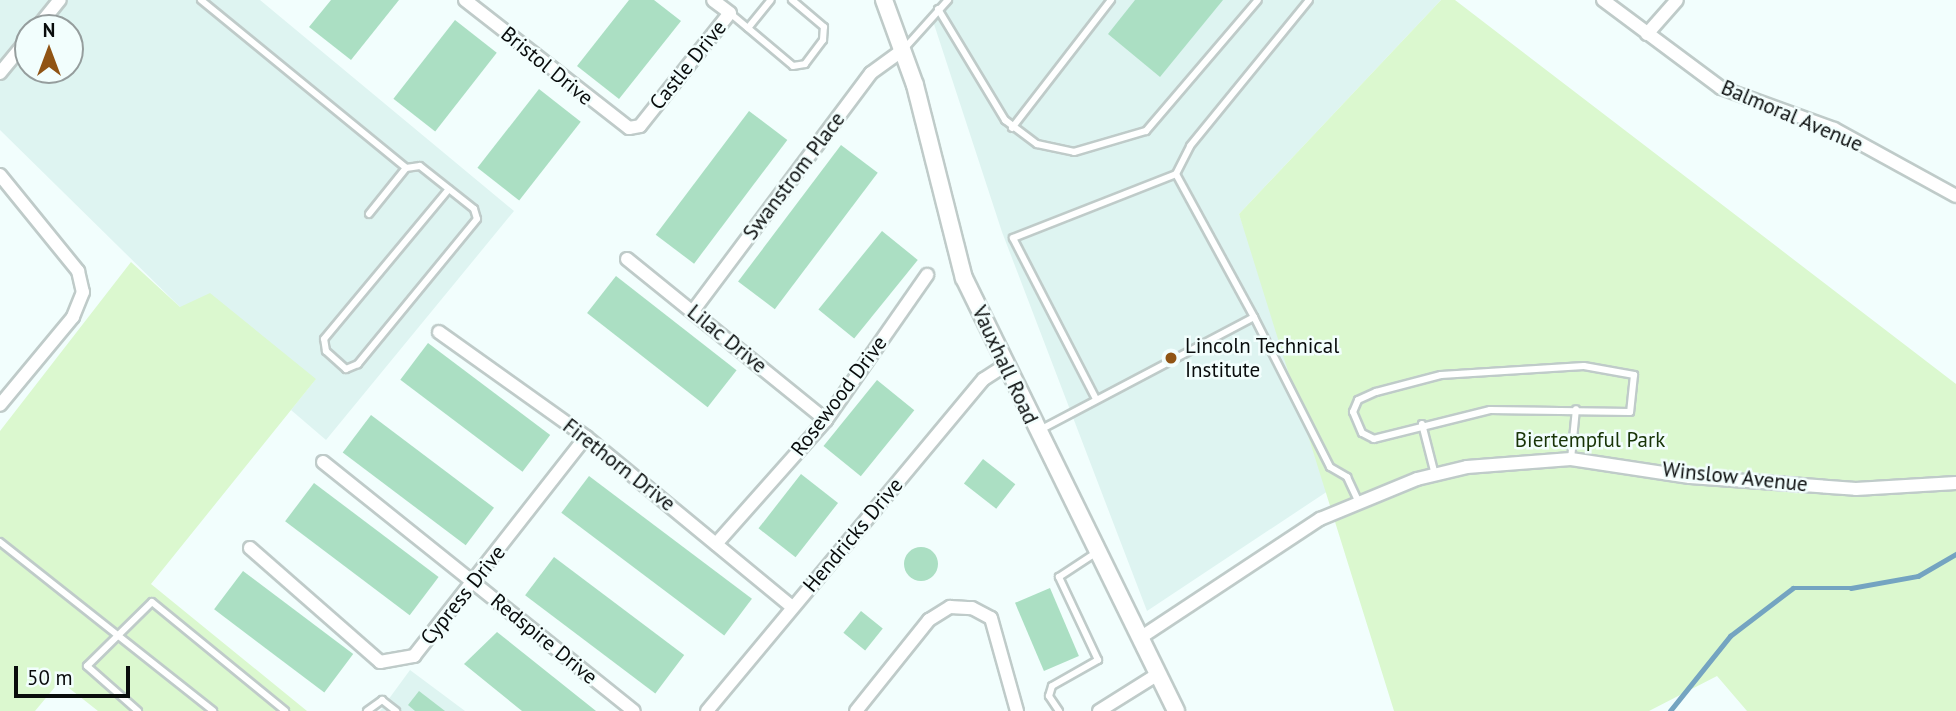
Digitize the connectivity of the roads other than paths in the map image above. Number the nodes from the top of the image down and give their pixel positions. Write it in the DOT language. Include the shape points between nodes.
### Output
graph roads {
  1 [pos="60,0"];
  2 [pos="201,0"];
  3 [pos="466,0"];
  4 [pos="713,0"];
  5 [pos="771,0"];
  6 [pos="792,0"];
  7 [pos="884,0"];
  8 [pos="948,0"];
  9 [pos="1111,0"];
  10 [pos="1258,0"];
  11 [pos="1309,0"];
  12 [pos="1603,0"];
  13 [pos="1678,0"];
  14 [pos="938,9"];
  15 [pos="730,13"];
  16 [pos="48,14"];
  17 [pos="748,28"];
  18 [pos="1647,34"];
  19 [pos="903,50"];
  20 [pos="14,56"];
  21 [pos="0,74"];
  22 [pos="629,128"];
  23 [pos="1012,128"];
  24 [pos="406,168"];
  25 [pos="1176,174"];
  26 [pos="0,175"];
  27 [pos="449,189"];
  28 [pos="1956,196"];
  29 [pos="369,214"];
  30 [pos="627,259"];
  31 [pos="927,275"];
  32 [pos="693,311"];
  33 [pos="1254,317"];
  34 [pos="439,332"];
  35 [pos="1004,366"];
  36 [pos="1096,399"];
  37 [pos="0,405"];
  38 [pos="1576,409"];
  39 [pos="826,420"];
  40 [pos="1422,424"];
  41 [pos="1037,432"];
  42 [pos="586,437"];
  43 [pos="1571,459"];
  44 [pos="323,462"];
  45 [pos="1434,475"];
  46 [pos="1956,483"];
  47 [pos="1358,501"];
  48 [pos="0,542"];
  49 [pos="716,544"];
  50 [pos="250,548"];
  51 [pos="1097,552"];
  52 [pos="474,582"];
  53 [pos="792,607"];
  54 [pos="116,634"];
  55 [pos="1140,638"];
  56 [pos="1158,674"];
  57 [pos="138,711"];
  58 [pos="213,711"];
  59 [pos="285,711"];
  60 [pos="367,711"];
  61 [pos="396,711"];
  62 [pos="634,711"];
  63 [pos="707,711"];
  64 [pos="856,711"];
  65 [pos="1017,711"];
  66 [pos="1059,711"];
  67 [pos="1099,711"];
  68 [pos="1176,711"];
  1 -- 16 [label="street"];
  2 -- 24 [label="lane"];
  3 -- 22 [label="street, Bristol Drive"];
  4 -- 15 [label="street, Castle Drive"];
  5 -- 17 [label="lane"];
  6 -- 17 [label="lane" via="824,27 823,40 805,64 793,66"];
  7 -- 19 [label="street, Vauxhall Road"];
  8 -- 14 [label="lane"];
  9 -- 23 [label="lane"];
  10 -- 23 [label="lane" via="1146,131 1074,152 1037,144"];
  11 -- 25 [label="lane" via="1190,146"];
  12 -- 18 [label="street, Balmoral Avenue"];
  13 -- 18 [label="street"];
  14 -- 19 [label="lane"];
  14 -- 23 [label="lane"];
  15 -- 17 [label="lane"];
  15 -- 22 [label="street, Castle Drive" via="640,125"];
  18 -- 28 [label="street, Balmoral Avenue" via="1721,88 1834,129"];
  19 -- 32 [label="street, Swanstrom Place" via="871,73"];
  19 -- 35 [label="street, Vauxhall Road" via="964,278"];
  20 -- 21 [label="street"];
  24 -- 27 [label="lane" via="420,166"];
  24 -- 29 [label="lane"];
  25 -- 33 [label="lane"];
  25 -- 36 [label="lane" via="1013,238"];
  26 -- 37 [label="street" via="78,271 83,292 73,317"];
  27 -- 27 [label="lane" via="477,219 358,365 346,369 326,351 324,339"];
  30 -- 32 [label="street, Lilac Drive"];
  31 -- 39 [label="street, Rosewood Drive"];
  32 -- 39 [label="street, Lilac Drive"];
  33 -- 36 [label="lane"];
  33 -- 47 [label="lane" via="1330,467 1347,477"];
  34 -- 42 [label="street, Firethorn Drive"];
  35 -- 41 [label="street, Vauxhall Road"];
  35 -- 53 [label="street, Hendricks Drive" via="984,379"];
  36 -- 41 [label="lane"];
  38 -- 40 [label="lane" via="1490,410"];
  38 -- 40 [label="lane" via="1630,412 1634,375 1548,365 1474,370 1396,386 1354,406 1368,438"];
  38 -- 43 [label="lane"];
  39 -- 49 [label="street, Rosewood Drive"];
  40 -- 45 [label="lane"];
  41 -- 51 [label="street, Vauxhall Road"];
  42 -- 49 [label="street, Firethorn Drive"];
  42 -- 52 [label="street, Cypress Drive"];
  43 -- 45 [label="street, Winslow Avenue"];
  43 -- 46 [label="street, Winslow Avenue" via="1690,477 1856,489"];
  44 -- 52 [label="street, Redspire Drive"];
  45 -- 47 [label="street, Winslow Avenue"];
  47 -- 55 [label="street, Winslow Avenue"];
  48 -- 54 [label="lane"];
  49 -- 53 [label="street, Firethorn Drive"];
  50 -- 52 [label="street, Cypress Drive" via="380,662 414,656"];
  51 -- 55 [label="street, Vauxhall Road"];
  51 -- 66 [label="lane" via="1059,577 1098,660 1052,686 1049,696"];
  52 -- 62 [label="street, Redspire Drive"];
  53 -- 63 [label="street, Hendricks Drive"];
  54 -- 57 [label="lane" via="87,666"];
  54 -- 58 [label="lane"];
  54 -- 59 [label="lane" via="152,602"];
  55 -- 56 [label="street, Vauxhall Road"];
  56 -- 67 [label="street"];
  56 -- 68 [label="street, Vauxhall Road"];
  60 -- 61 [label="lane" via="382,700"];
  64 -- 65 [label="street" via="929,620 950,607 972,608 990,618"];
}
